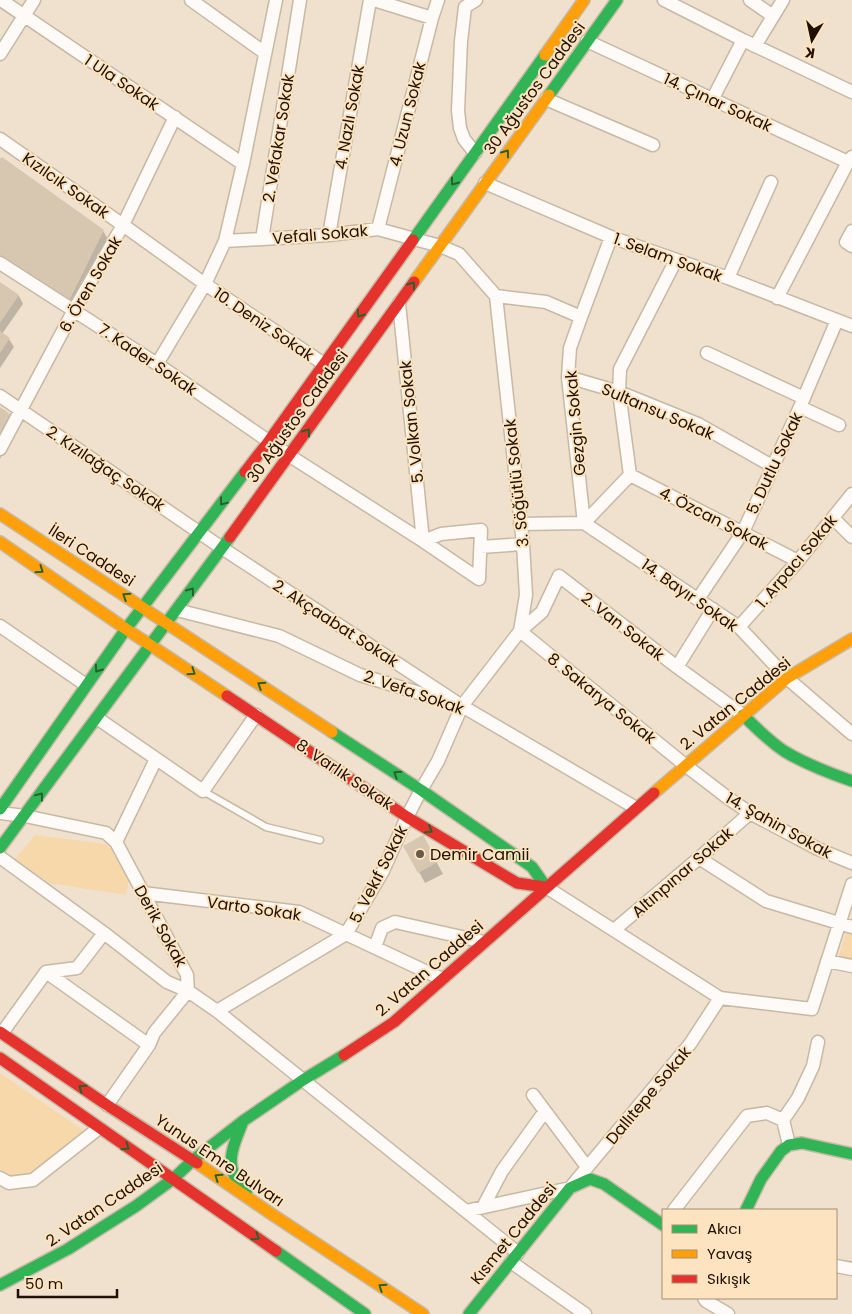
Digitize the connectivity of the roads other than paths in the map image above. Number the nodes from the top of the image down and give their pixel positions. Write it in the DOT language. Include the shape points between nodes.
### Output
graph roads {
  1 [pos="2,0"];
  2 [pos="34,0"];
  3 [pos="191,0"];
  4 [pos="276,0"];
  5 [pos="300,0"];
  6 [pos="370,0"];
  7 [pos="374,0"];
  8 [pos="438,0"];
  9 [pos="476,0"];
  10 [pos="584,0"];
  11 [pos="616,0"];
  12 [pos="664,0"];
  13 [pos="750,0"];
  14 [pos="783,0"];
  15 [pos="460,4"];
  16 [pos="24,15"];
  17 [pos="773,16"];
  18 [pos="432,18"];
  19 [pos="587,41"];
  20 [pos="749,43"];
  21 [pos="266,53"];
  22 [pos="0,54"];
  23 [pos="852,92"];
  24 [pos="546,99"];
  25 [pos="712,100"];
  26 [pos="175,117"];
  27 [pos="0,139"];
  28 [pos="653,145"];
  29 [pos="475,153"];
  30 [pos="850,160"];
  31 [pos="243,164"];
  32 [pos="771,182"];
  33 [pos="485,183"];
  34 [pos="123,225"];
  35 [pos="378,229"];
  36 [pos="852,231"];
  37 [pos="329,235"];
  38 [pos="612,237"];
  39 [pos="414,238"];
  40 [pos="262,239"];
  41 [pos="225,241"];
  42 [pos="440,246"];
  43 [pos="852,246"];
  44 [pos="676,260"];
  45 [pos="0,262"];
  46 [pos="728,278"];
  47 [pos="205,284"];
  48 [pos="496,296"];
  49 [pos="777,298"];
  50 [pos="399,303"];
  51 [pos="74,310"];
  52 [pos="580,316"];
  53 [pos="837,320"];
  54 [pos="852,326"];
  55 [pos="707,353"];
  56 [pos="157,364"];
  57 [pos="324,364"];
  58 [pos="568,377"];
  59 [pos="618,392"];
  60 [pos="0,396"];
  61 [pos="802,402"];
  62 [pos="20,410"];
  63 [pos="840,425"];
  64 [pos="270,441"];
  65 [pos="0,449"];
  66 [pos="290,456"];
  67 [pos="772,466"];
  68 [pos="630,475"];
  69 [pos="852,494"];
  70 [pos="0,514"];
  71 [pos="833,518"];
  72 [pos="584,523"];
  73 [pos="520,524"];
  74 [pos="200,532"];
  75 [pos="742,532"];
  76 [pos="852,537"];
  77 [pos="211,540"];
  78 [pos="423,541"];
  79 [pos="0,542"];
  80 [pos="523,544"];
  81 [pos="481,547"];
  82 [pos="222,548"];
  83 [pos="798,560"];
  84 [pos="698,599"];
  85 [pos="142,607"];
  86 [pos="713,609"];
  87 [pos="177,610"];
  88 [pos="167,623"];
  89 [pos="739,627"];
  90 [pos="1,628"];
  91 [pos="126,629"];
  92 [pos="520,631"];
  93 [pos="851,641"];
  94 [pos="152,645"];
  95 [pos="677,668"];
  96 [pos="787,678"];
  97 [pos="86,685"];
  98 [pos="462,706"];
  99 [pos="256,714"];
  100 [pos="743,715"];
  101 [pos="98,718"];
  102 [pos="852,734"];
  103 [pos="156,759"];
  104 [pos="685,765"];
  105 [pos="852,781"];
  106 [pos="421,790"];
  107 [pos="203,791"];
  108 [pos="636,808"];
  109 [pos="0,811"];
  110 [pos="750,813"];
  111 [pos="25,816"];
  112 [pos="408,817"];
  113 [pos="320,840"];
  114 [pos="116,842"];
  115 [pos="0,848"];
  116 [pos="0,857"];
  117 [pos="699,858"];
  118 [pos="852,863"];
  119 [pos="852,884"];
  120 [pos="546,887"];
  121 [pos="143,894"];
  122 [pos="839,923"];
  123 [pos="852,927"];
  124 [pos="614,930"];
  125 [pos="104,933"];
  126 [pos="346,934"];
  127 [pos="484,942"];
  128 [pos="375,947"];
  129 [pos="827,961"];
  130 [pos="852,966"];
  131 [pos="46,972"];
  132 [pos="442,979"];
  133 [pos="188,991"];
  134 [pos="720,998"];
  135 [pos="217,1011"];
  136 [pos="1,1032"];
  137 [pos="818,1042"];
  138 [pos="150,1045"];
  139 [pos="0,1058"];
  140 [pos="303,1080"];
  141 [pos="533,1095"];
  142 [pos="107,1105"];
  143 [pos="545,1111"];
  144 [pos="783,1120"];
  145 [pos="243,1121"];
  146 [pos="98,1128"];
  147 [pos="789,1146"];
  148 [pos="852,1154"];
  149 [pos="193,1160"];
  150 [pos="587,1167"];
  151 [pos="0,1178"];
  152 [pos="173,1178"];
  153 [pos="570,1188"];
  154 [pos="483,1207"];
  155 [pos="675,1209"];
  156 [pos="746,1209"];
  157 [pos="466,1211"];
  158 [pos="270,1213"];
  159 [pos="662,1224"];
  160 [pos="514,1257"];
  161 [pos="837,1266"];
  162 [pos="852,1269"];
  163 [pos="3,1281"];
  164 [pos="705,1299"];
  165 [pos="365,1314"];
  166 [pos="422,1314"];
  167 [pos="469,1314"];
  168 [pos="586,1314"];
  169 [pos="728,1314"];
  1 -- 16 [label="street, 1 Ula Sokak"];
  2 -- 16 [label="street"];
  3 -- 21 [label="street"];
  4 -- 21 [label="street"];
  5 -- 40 [label="street, 2. Vefakar Sokak"];
  6 -- 37 [label="street, 4. Nazlı Sokak"];
  7 -- 18 [label="street"];
  8 -- 18 [label="street, 4. Uzun Sokak"];
  9 -- 15 [label="street"];
  10 -- 29 [label="main road, 30 Ağustos Caddesi"];
  11 -- 19 [label="main road, 30 Ağustos Caddesi"];
  12 -- 20 [label="street"];
  13 -- 17 [label="street"];
  14 -- 17 [label="street"];
  15 -- 29 [label="street" via="458,111 464,139"];
  16 -- 22 [label="street"];
  16 -- 26 [label="street, 1 Ula Sokak"];
  17 -- 20 [label="street"];
  18 -- 35 [label="street, 4. Uzun Sokak"];
  19 -- 24 [label="main road, 30 Ağustos Caddesi"];
  19 -- 25 [label="street, 14. Çınar Sokak"];
  20 -- 23 [label="street"];
  20 -- 25 [label="street"];
  21 -- 31 [label="street"];
  24 -- 28 [label="street"];
  33 -- 24 [label="main road, 30 Ağustos Caddesi, one-way"];
  25 -- 30 [label="street, 14. Çınar Sokak"];
  26 -- 31 [label="street, 1 Ula Sokak"];
  26 -- 34 [label="street, 6. Ören Sokak"];
  27 -- 34 [label="street, Kızılcık Sokak"];
  29 -- 39 [label="main road, 30 Ağustos Caddesi, one-way"];
  30 -- 49 [label="street"];
  31 -- 41 [label="street"];
  32 -- 46 [label="street"];
  33 -- 38 [label="street, 1. Selam Sokak"];
  33 -- 42 [label="main road, 30 Ağustos Caddesi"];
  34 -- 47 [label="street, Kızılcık Sokak"];
  34 -- 51 [label="street, 6. Ören Sokak"];
  35 -- 37 [label="street, Vefalı Sokak"];
  35 -- 39 [label="street"];
  36 -- 43 [label="street" via="846,242"];
  37 -- 40 [label="street, Vefalı Sokak"];
  38 -- 44 [label="street, 1. Selam Sokak"];
  38 -- 52 [label="street, Gezgin Sokak"];
  39 -- 42 [label="street"];
  39 -- 57 [label="main road, 30 Ağustos Caddesi, one-way"];
  40 -- 41 [label="street"];
  41 -- 47 [label="street"];
  42 -- 48 [label="street" via="459,254"];
  50 -- 42 [label="main road, 30 Ağustos Caddesi, one-way"];
  44 -- 46 [label="street, 1. Selam Sokak"];
  44 -- 59 [label="street" via="620,370"];
  45 -- 51 [label="street, 7. Kader Sokak"];
  46 -- 49 [label="street, 1. Selam Sokak"];
  47 -- 56 [label="street"];
  47 -- 57 [label="street, 10. Deniz Sokak"];
  48 -- 52 [label="street" via="546,302"];
  48 -- 73 [label="street, 3. Söğütlü Sokak"];
  49 -- 53 [label="street, 1. Selam Sokak"];
  66 -- 50 [label="main road, 30 Ağustos Caddesi, one-way"];
  50 -- 78 [label="street, 5. Volkan Sokak"];
  51 -- 56 [label="street, 7. Kader Sokak"];
  51 -- 62 [label="street, 6. Ören Sokak"];
  52 -- 58 [label="street, Gezgin Sokak" via="570,348"];
  53 -- 54 [label="street, 1. Selam Sokak"];
  53 -- 61 [label="street, 5. Dutlu Sokak"];
  55 -- 61 [label="street"];
  56 -- 64 [label="street, 7. Kader Sokak"];
  57 -- 64 [label="main road, 30 Ağustos Caddesi"];
  58 -- 59 [label="street, Sultansu Sokak"];
  58 -- 72 [label="street, Gezgin Sokak"];
  59 -- 67 [label="street, Sultansu Sokak" via="698,424"];
  59 -- 68 [label="street"];
  60 -- 62 [label="street, 2. Kızılağaç Sokak"];
  61 -- 63 [label="street"];
  61 -- 67 [label="street, 5. Dutlu Sokak"];
  62 -- 65 [label="street, 6. Ören Sokak"];
  62 -- 74 [label="street, 2. Kızılağaç Sokak"];
  64 -- 66 [label="street"];
  64 -- 74 [label="main road, 30 Ağustos Caddesi, one-way"];
  66 -- 78 [label="street"];
  66 -- 82 [label="main road, 30 Ağustos Caddesi"];
  67 -- 75 [label="street, 5. Dutlu Sokak"];
  68 -- 72 [label="street"];
  68 -- 75 [label="street, 4. Özcan Sokak"];
  69 -- 71 [label="street, 1. Arpacı Sokak"];
  85 -- 70 [label="main road, İleri Caddesi, one-way"];
  71 -- 76 [label="street"];
  71 -- 83 [label="street, 1. Arpacı Sokak"];
  72 -- 73 [label="street"];
  72 -- 84 [label="street, 14. Bayır Sokak"];
  73 -- 80 [label="street, 3. Söğütlü Sokak"];
  74 -- 77 [label="street, 2. Kızılağaç Sokak"];
  74 -- 85 [label="main road, 30 Ağustos Caddesi"];
  75 -- 83 [label="street, 4. Özcan Sokak"];
  75 -- 84 [label="street, 5. Dutlu Sokak"];
  77 -- 82 [label="street, 2. Akçaabat Sokak"];
  78 -- 81 [label="street" via="441,534 481,530"];
  78 -- 81 [label="street" via="478,579"];
  79 -- 91 [label="main road, one-way"];
  80 -- 81 [label="street"];
  80 -- 92 [label="street, 3. Söğütlü Sokak" via="526,595"];
  87 -- 82 [label="main road, 30 Ağustos Caddesi, one-way"];
  82 -- 98 [label="street, 2. Akçaabat Sokak"];
  83 -- 89 [label="street, 1. Arpacı Sokak"];
  84 -- 86 [label="street, 14. Bayır Sokak"];
  85 -- 88 [label="main road, İleri Caddesi"];
  85 -- 91 [label="main road, 30 Ağustos Caddesi"];
  86 -- 89 [label="street, 14. Bayır Sokak"];
  86 -- 95 [label="street"];
  87 -- 88 [label="main road, 30 Ağustos Caddesi"];
  87 -- 98 [label="street, 2. Vefa Sokak" via="279,636 360,674"];
  88 -- 94 [label="main road, 30 Ağustos Caddesi"];
  106 -- 88 [label="main road, 8. Varlık Sokak, one-way"];
  89 -- 96 [label="street, 14. Bayır Sokak"];
  90 -- 97 [label="street"];
  91 -- 94 [label="main road"];
  91 -- 97 [label="main road, 30 Ağustos Caddesi, one-way"];
  92 -- 95 [label="street, 2. Van Sokak" via="542,612 559,576"];
  92 -- 98 [label="street, 3. Söğütlü Sokak"];
  92 -- 104 [label="street, 8. Sakarya Sokak"];
  93 -- 96 [label="main road, 2. Vatan Caddesi"];
  94 -- 99 [label="main road, 8. Varlık Sokak, one-way"];
  94 -- 101 [label="main road, 30 Ağustos Caddesi"];
  95 -- 100 [label="street, 2. Van Sokak"];
  96 -- 100 [label="main road, 2. Vatan Caddesi"];
  96 -- 102 [label="street, 14. Bayır Sokak"];
  97 -- 109 [label="main road, 30 Ağustos Caddesi"];
  98 -- 106 [label="street, 5. Vekıf Sokak" via="438,761"];
  98 -- 108 [label="street, 2. Vefa Sokak"];
  99 -- 107 [label="street"];
  99 -- 112 [label="main road, 8. Varlık Sokak"];
  100 -- 104 [label="main road, 2. Vatan Caddesi"];
  100 -- 105 [label="main road" via="789,755"];
  101 -- 103 [label="street"];
  111 -- 101 [label="main road, 30 Ağustos Caddesi, one-way"];
  103 -- 107 [label="street"];
  103 -- 114 [label="street"];
  104 -- 108 [label="main road, 2. Vatan Caddesi"];
  104 -- 110 [label="street, 14. Şahin Sokak"];
  106 -- 112 [label="street, 5. Vekıf Sokak"];
  106 -- 120 [label="main road, 8. Varlık Sokak" via="532,867"];
  107 -- 113 [label="lane" via="266,827"];
  108 -- 120 [label="main road, 2. Vatan Caddesi"];
  109 -- 111 [label="street"];
  110 -- 117 [label="street, Altınpınar Sokak"];
  110 -- 118 [label="street, 14. Şahin Sokak"];
  111 -- 114 [label="street" via="106,833"];
  111 -- 115 [label="main road, 30 Ağustos Caddesi"];
  112 -- 120 [label="main road, 8. Varlık Sokak, one-way" via="517,883"];
  112 -- 126 [label="street, 5. Vekıf Sokak" via="383,871"];
  114 -- 121 [label="street, Derik Sokak"];
  116 -- 125 [label="street"];
  117 -- 122 [label="street" via="766,901"];
  117 -- 124 [label="street, Altınpınar Sokak"];
  119 -- 122 [label="street"];
  120 -- 124 [label="street, 8. Varlık Sokak"];
  120 -- 127 [label="main road, 2. Vatan Caddesi"];
  121 -- 126 [label="street, Varto Sokak" via="299,912"];
  121 -- 133 [label="street, Derik Sokak" via="187,975"];
  122 -- 123 [label="street"];
  122 -- 129 [label="street"];
  124 -- 134 [label="street, 8. Varlık Sokak"];
  125 -- 131 [label="street" via="77,968"];
  125 -- 133 [label="street" via="167,982"];
  126 -- 128 [label="street, Varto Sokak"];
  126 -- 135 [label="street, 5. Vekıf Sokak"];
  127 -- 128 [label="street" via="395,922 382,928"];
  127 -- 132 [label="main road, 2. Vatan Caddesi"];
  128 -- 132 [label="street, Varto Sokak"];
  129 -- 130 [label="street"];
  129 -- 134 [label="street" via="812,1009"];
  131 -- 136 [label="street"];
  131 -- 138 [label="street"];
  132 -- 140 [label="main road, 2. Vatan Caddesi" via="394,1022"];
  133 -- 135 [label="street"];
  133 -- 138 [label="street" via="154,1033"];
  134 -- 150 [label="street, Dallıtepe Sokak" via="690,1044"];
  135 -- 140 [label="street"];
  142 -- 136 [label="main road, Yunus Emre Bulvarı, one-way"];
  137 -- 144 [label="street" via="813,1066"];
  138 -- 142 [label="street"];
  139 -- 146 [label="main road"];
  140 -- 145 [label="main road, 2. Vatan Caddesi"];
  140 -- 157 [label="street"];
  141 -- 143 [label="street"];
  142 -- 149 [label="main road, Yunus Emre Bulvarı"];
  143 -- 150 [label="street"];
  143 -- 154 [label="street" via="502,1171"];
  144 -- 147 [label="street"];
  144 -- 155 [label="street" via="767,1113 747,1116"];
  145 -- 149 [label="main road, 2. Vatan Caddesi"];
  145 -- 158 [label="main road" via="231,1160 233,1174"];
  146 -- 151 [label="street" via="33,1180 9,1183"];
  146 -- 152 [label="main road, one-way"];
  147 -- 148 [label="main road" via="802,1143"];
  147 -- 156 [label="main road" via="781,1151 761,1179"];
  149 -- 152 [label="main road, 2. Vatan Caddesi"];
  158 -- 149 [label="main road, Yunus Emre Bulvarı, one-way"];
  150 -- 153 [label="street, Dallıtepe Sokak"];
  152 -- 163 [label="main road, 2. Vatan Caddesi" via="68,1249"];
  152 -- 165 [label="main road, one-way"];
  153 -- 154 [label="street"];
  153 -- 159 [label="main road, Kısmet Caddesi" via="590,1178 604,1184"];
  153 -- 160 [label="main road, Kısmet Caddesi"];
  154 -- 157 [label="street"];
  157 -- 160 [label="street"];
  166 -- 158 [label="main road, Yunus Emre Bulvarı, one-way"];
  160 -- 167 [label="main road, Kısmet Caddesi"];
  160 -- 168 [label="street"];
  161 -- 162 [label="street"];
  164 -- 169 [label="street"];
}
